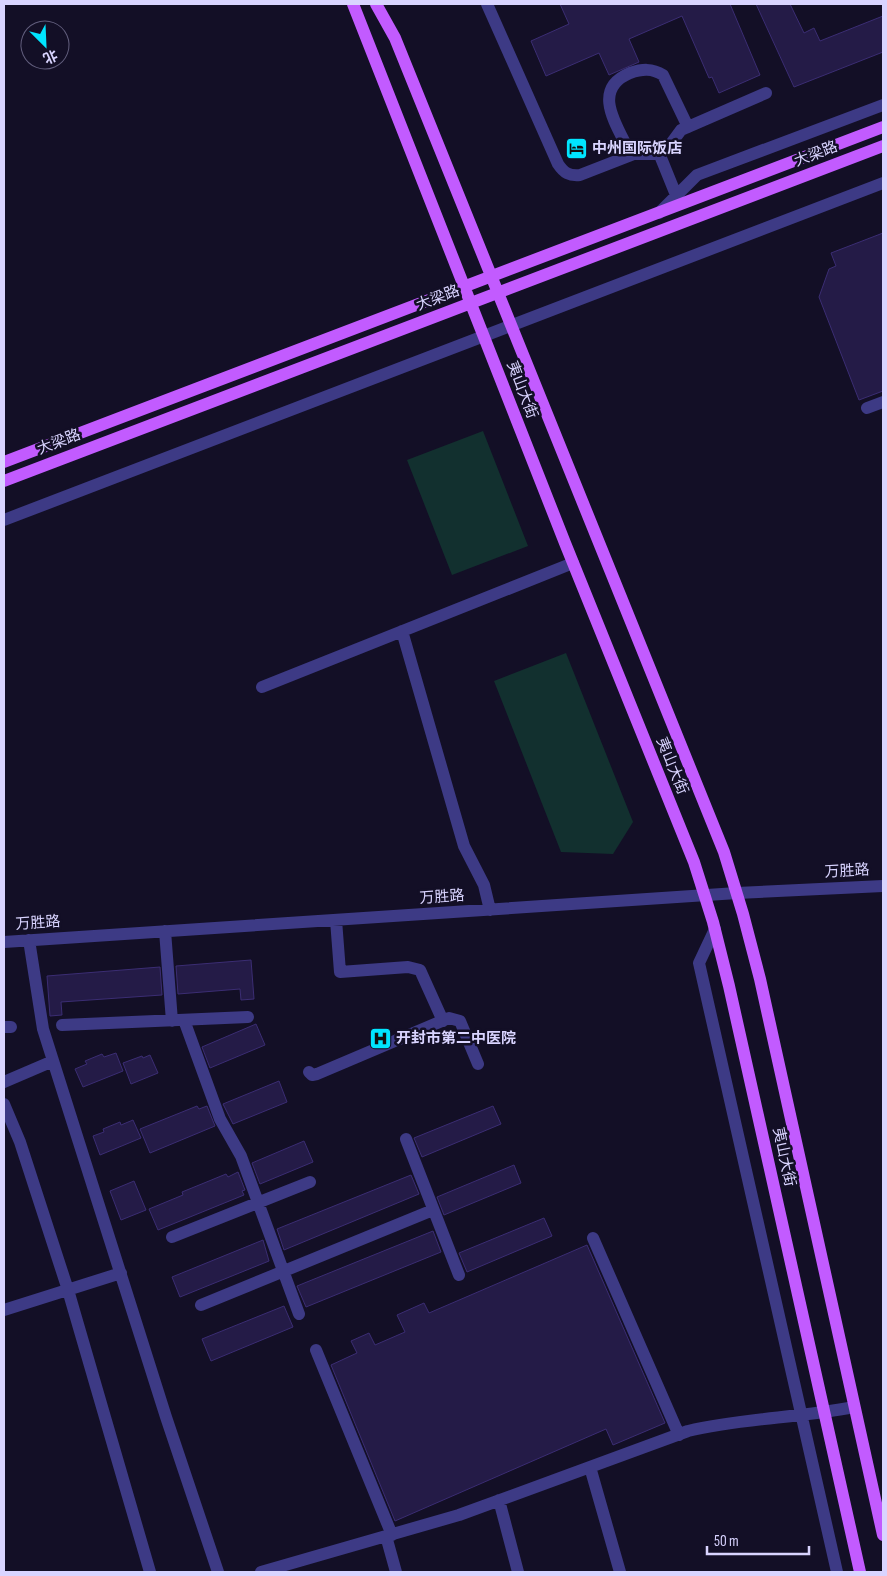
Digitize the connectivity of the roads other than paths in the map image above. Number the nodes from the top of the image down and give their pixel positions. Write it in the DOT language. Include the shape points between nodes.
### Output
graph roads {
  1 [pos="353,4"];
  2 [pos="376,4"];
  3 [pos="487,4"];
  4 [pos="766,93"];
  5 [pos="883,105"];
  6 [pos="688,127"];
  7 [pos="883,127"];
  8 [pos="883,146"];
  9 [pos="659,153"];
  10 [pos="631,156"];
  11 [pos="883,183"];
  12 [pos="676,195"];
  13 [pos="658,213"];
  14 [pos="491,276"];
  15 [pos="464,287"];
  16 [pos="498,292"];
  17 [pos="470,303"];
  18 [pos="511,326"];
  19 [pos="483,336"];
  20 [pos="883,402"];
  21 [pos="867,408"];
  22 [pos="4,462"];
  23 [pos="4,480"];
  24 [pos="4,520"];
  25 [pos="573,563"];
  26 [pos="402,631"];
  27 [pos="262,687"];
  28 [pos="883,886"];
  29 [pos="737,893"];
  30 [pos="704,895"];
  31 [pos="490,910"];
  32 [pos="336,920"];
  33 [pos="714,928"];
  34 [pos="165,931"];
  35 [pos="29,940"];
  36 [pos="4,942"];
  37 [pos="248,1017"];
  38 [pos="178,1020"];
  39 [pos="443,1021"];
  40 [pos="62,1025"];
  41 [pos="53,1061"];
  42 [pos="478,1064"];
  43 [pos="309,1072"];
  44 [pos="4,1082"];
  45 [pos="4,1104"];
  46 [pos="406,1140"];
  47 [pos="310,1182"];
  48 [pos="258,1202"];
  49 [pos="434,1210"];
  50 [pos="172,1238"];
  51 [pos="593,1238"];
  52 [pos="284,1271"];
  53 [pos="121,1273"];
  54 [pos="459,1275"];
  55 [pos="68,1290"];
  56 [pos="201,1305"];
  57 [pos="4,1310"];
  58 [pos="299,1314"];
  59 [pos="316,1350"];
  60 [pos="854,1407"];
  61 [pos="824,1413"];
  62 [pos="801,1416"];
  63 [pos="679,1434"];
  64 [pos="590,1467"];
  65 [pos="499,1500"];
  66 [pos="883,1535"];
  67 [pos="389,1536"];
  68 [pos="150,1572"];
  69 [pos="218,1572"];
  70 [pos="261,1572"];
  71 [pos="396,1572"];
  72 [pos="518,1572"];
  73 [pos="620,1572"];
  74 [pos="837,1572"];
  75 [pos="860,1572"];
  1 -- 15 [label="main road, 夷山大街"];
  2 -- 14 [label="main road, 夷山大街" via="395,38"];
  3 -- 10 [label="street" via="563,172 580,175"];
  4 -- 6 [label="street"];
  5 -- 12 [label="street" via="697,175"];
  6 -- 9 [label="street"];
  6 -- 10 [label="street" via="663,75 650,70 628,74 611,87 608,102"];
  7 -- 13 [label="main road, 大梁路"];
  8 -- 16 [label="main road, 大梁路"];
  9 -- 10 [label="street"];
  9 -- 12 [label="street"];
  11 -- 18 [label="street"];
  12 -- 13 [label="street"];
  13 -- 14 [label="main road, 大梁路"];
  14 -- 15 [label="main road, 大梁路"];
  14 -- 16 [label="main road, 夷山大街"];
  15 -- 17 [label="main road, 夷山大街"];
  15 -- 22 [label="main road, 大梁路"];
  16 -- 17 [label="main road, 大梁路"];
  16 -- 18 [label="main road, 夷山大街"];
  17 -- 19 [label="main road, 夷山大街"];
  17 -- 23 [label="main road, 大梁路"];
  18 -- 19 [label="street"];
  18 -- 29 [label="main road, 夷山大街" via="724,852"];
  19 -- 24 [label="street"];
  19 -- 25 [label="main road, 夷山大街"];
  20 -- 21 [label="street"];
  25 -- 26 [label="street"];
  25 -- 30 [label="main road, 夷山大街" via="694,862"];
  26 -- 27 [label="street"];
  26 -- 31 [label="street" via="464,846 484,886"];
  28 -- 29 [label="street, 万胜路"];
  29 -- 30 [label="street, 万胜路"];
  29 -- 60 [label="main road, 夷山大街" via="760,979"];
  30 -- 31 [label="street, 万胜路"];
  30 -- 33 [label="main road, 夷山大街"];
  31 -- 32 [label="street, 万胜路"];
  32 -- 34 [label="street, 万胜路"];
  32 -- 39 [label="street" via="340,972 408,967 420,970"];
  33 -- 61 [label="main road, 夷山大街"];
  33 -- 62 [label="street" via="699,962"];
  34 -- 35 [label="street, 万胜路"];
  34 -- 38 [label="street"];
  35 -- 36 [label="street, 万胜路"];
  35 -- 41 [label="street" via="38,1005"];
  37 -- 38 [label="street"];
  38 -- 40 [label="street"];
  38 -- 48 [label="street" via="220,1119 241,1156"];
  39 -- 42 [label="street" via="449,1018 460,1021"];
  39 -- 43 [label="street" via="317,1074"];
  41 -- 44 [label="street"];
  41 -- 53 [label="street"];
  45 -- 55 [label="street" via="20,1142"];
  46 -- 49 [label="street"];
  47 -- 48 [label="street"];
  48 -- 50 [label="street"];
  48 -- 52 [label="street"];
  49 -- 52 [label="street"];
  49 -- 54 [label="street"];
  51 -- 63 [label="street"];
  52 -- 56 [label="street"];
  52 -- 58 [label="street"];
  53 -- 55 [label="street"];
  53 -- 69 [label="street"];
  55 -- 57 [label="street"];
  55 -- 68 [label="street"];
  59 -- 67 [label="street"];
  60 -- 61 [label="street"];
  60 -- 66 [label="main road, 夷山大街"];
  61 -- 62 [label="street"];
  61 -- 75 [label="main road, 夷山大街"];
  62 -- 63 [label="street" via="715,1425"];
  62 -- 74 [label="street"];
  63 -- 64 [label="street"];
  64 -- 65 [label="street"];
  64 -- 73 [label="street"];
  65 -- 67 [label="street"];
  65 -- 72 [label="street"];
  67 -- 70 [label="street"];
  67 -- 71 [label="street"];
}
